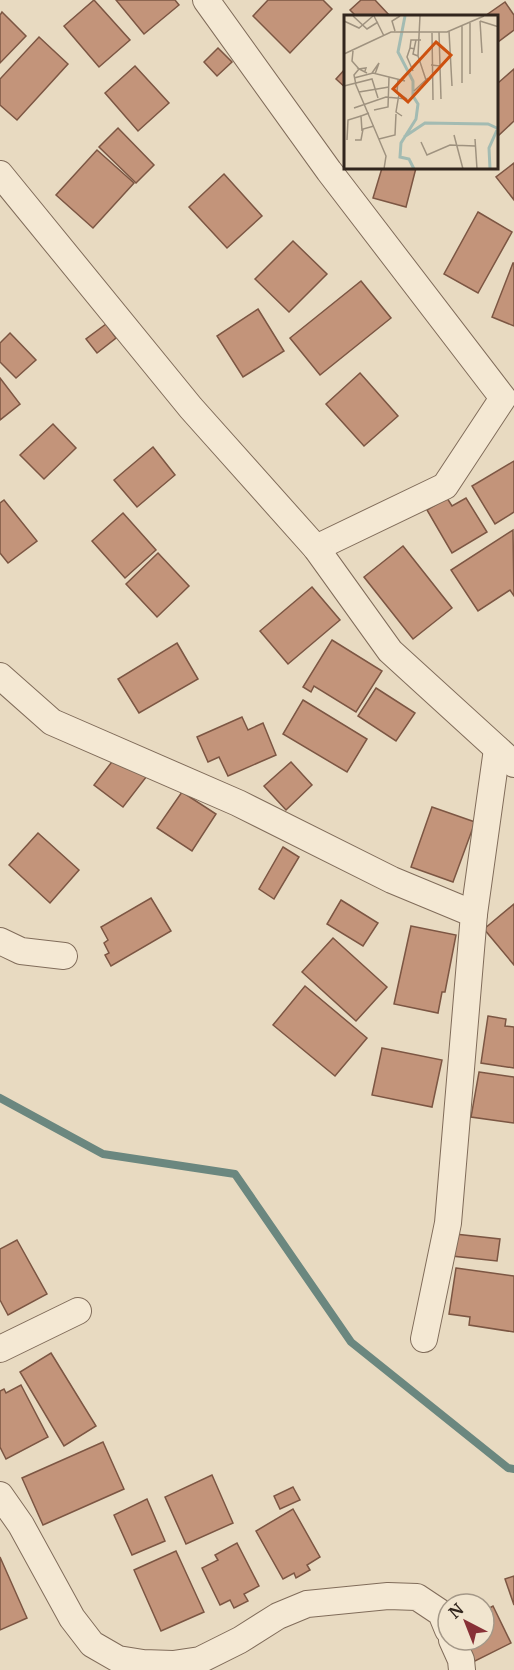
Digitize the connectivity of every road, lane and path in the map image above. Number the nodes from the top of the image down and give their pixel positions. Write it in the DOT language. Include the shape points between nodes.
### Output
graph roads {
  1 [pos="206,0"];
  2 [pos="0,174"];
  3 [pos="509,406"];
  4 [pos="316,548"];
  5 [pos="0,676"];
  6 [pos="506,757"];
  7 [pos="474,914"];
  8 [pos="0,941"];
  9 [pos="64,956"];
  10 [pos="78,1311"];
  11 [pos="424,1339"];
  12 [pos="0,1349"];
  13 [pos="0,1495"];
  14 [pos="436,1610"];
  15 [pos="457,1652"];
  16 [pos="202,1665"];
  17 [pos="462,1670"];
  1 -- 3 [label="street" via="329,171"];
  2 -- 4 [label="street" via="191,408"];
  3 -- 4 [label="street" via="445,486"];
  4 -- 6 [label="street" via="390,651"];
  5 -- 7 [label="street" via="52,722 238,803 392,880"];
  6 -- 7 [label="street"];
  7 -- 11 [label="street" via="448,1223"];
  8 -- 9 [label="street" via="21,951"];
  10 -- 12 [label="street"];
  13 -- 16 [label="street" via="72,1618 92,1644 118,1659"];
  14 -- 16 [label="street" via="417,1597 307,1604 278,1617"];
  15 -- 17 [label="street"];
}
